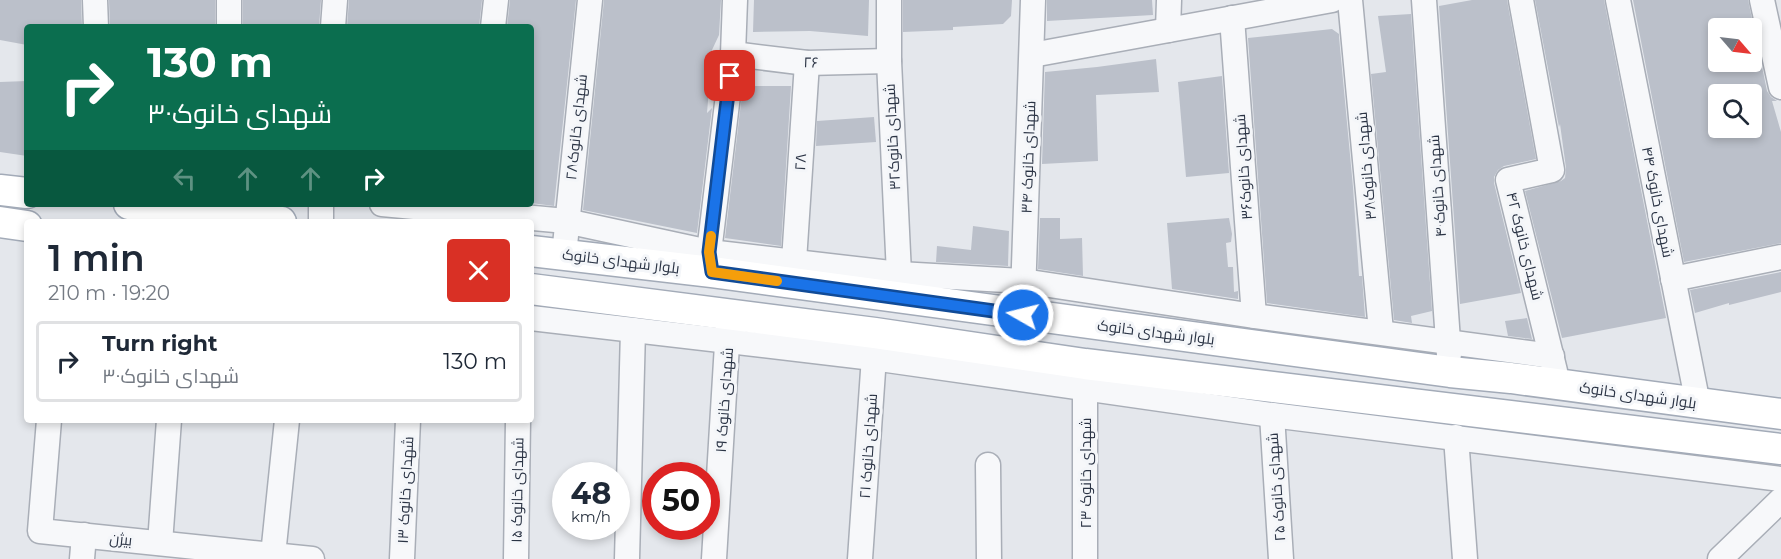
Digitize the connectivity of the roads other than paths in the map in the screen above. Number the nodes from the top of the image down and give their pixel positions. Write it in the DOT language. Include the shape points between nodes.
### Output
graph roads {
  1 [pos="95,0"];
  2 [pos="230,0"];
  3 [pos="335,0"];
  4 [pos="496,0"];
  5 [pos="590,0"];
  6 [pos="735,0"];
  7 [pos="889,0"];
  8 [pos="1033,0"];
  9 [pos="1169,0"];
  10 [pos="1332,0"];
  11 [pos="1350,0"];
  12 [pos="1424,0"];
  13 [pos="1521,0"];
  14 [pos="1618,0"];
  15 [pos="1762,0"];
  16 [pos="1271,6"];
  17 [pos="1232,18"];
  18 [pos="96,24"];
  19 [pos="229,24"];
  20 [pos="333,24"];
  21 [pos="493,24"];
  22 [pos="1168,30"];
  23 [pos="733,54"];
  24 [pos="1032,55"];
  25 [pos="889,61"];
  26 [pos="807,63"];
  27 [pos="1781,87"];
  28 [pos="0,190"];
  29 [pos="24,193"];
  30 [pos="186,207"];
  31 [pos="413,207"];
  32 [pos="474,213"];
  33 [pos="262,219"];
  34 [pos="566,220"];
  35 [pos="534,251"];
  36 [pos="564,255"];
  37 [pos="1781,257"];
  38 [pos="794,261"];
  39 [pos="711,262"];
  40 [pos="899,274"];
  41 [pos="1673,279"];
  42 [pos="1023,280"];
  43 [pos="534,290"];
  44 [pos="1023,315"];
  45 [pos="1254,316"];
  46 [pos="534,318"];
  47 [pos="728,328"];
  48 [pos="633,330"];
  49 [pos="1381,332"];
  50 [pos="1448,341"];
  51 [pos="874,346"];
  52 [pos="968,359"];
  53 [pos="1555,370"];
  54 [pos="1450,372"];
  55 [pos="1085,388"];
  56 [pos="1182,389"];
  57 [pos="1698,404"];
  58 [pos="1781,414"];
  59 [pos="1272,415"];
  60 [pos="1395,417"];
  61 [pos="49,423"];
  62 [pos="168,423"];
  63 [pos="287,423"];
  64 [pos="408,423"];
  65 [pos="518,423"];
  66 [pos="1456,437"];
  67 [pos="1781,449"];
  68 [pos="988,465"];
  69 [pos="1781,478"];
  70 [pos="1781,500"];
  71 [pos="160,543"];
  72 [pos="83,547"];
  73 [pos="206,554"];
  74 [pos="273,555"];
  75 [pos="312,559"];
  76 [pos="402,559"];
  77 [pos="516,559"];
  78 [pos="627,559"];
  79 [pos="714,559"];
  80 [pos="860,559"];
  81 [pos="989,559"];
  82 [pos="1085,559"];
  83 [pos="1281,559"];
  84 [pos="1465,559"];
  85 [pos="1720,559"];
  1 -- 18 [label="street"];
  2 -- 19 [label="street"];
  3 -- 20 [label="street"];
  4 -- 21 [label="street"];
  5 -- 34 [label="street, شهدای خانوک۲۸"];
  6 -- 23 [label="street"];
  7 -- 25 [label="street, شهدای خانوک۳۲"];
  8 -- 24 [label="street, ۳۴ شهدای خانوک"];
  9 -- 22 [label="street"];
  10 -- 16 [label="street"];
  11 -- 49 [label="street, شهدای خانوک۳۸"];
  12 -- 50 [label="street, شهدای خانوک۴۰"];
  13 -- 53 [label="street, شهدای خانوک ۴۲" via="1552,170 1508,180"];
  14 -- 41 [label="street, ۴۴ شهدای خانوک"];
  15 -- 27 [label="street"];
  16 -- 17 [label="street"];
  17 -- 22 [label="street"];
  17 -- 45 [label="street, شهدای خانوک۳۶"];
  22 -- 24 [label="street"];
  23 -- 26 [label="street, ۲۶"];
  23 -- 39 [label="street"];
  24 -- 42 [label="street, ۳۴ شهدای خانوک"];
  25 -- 26 [label="street, ۲۶"];
  25 -- 40 [label="street, شهدای خانوک۳۲"];
  26 -- 38 [label="street, ۲۸"];
  28 -- 29 [label="main road"];
  30 -- 33 [label="main road"];
  31 -- 32 [label="street"];
  32 -- 34 [label="street"];
  34 -- 36 [label="street, شهدای خانوک۲۸"];
  34 -- 39 [label="street"];
  35 -- 36 [label="main road, بلوار شهدای خانوک"];
  36 -- 39 [label="main road, بلوار شهدای خانوک"];
  37 -- 41 [label="street"];
  38 -- 39 [label="street"];
  38 -- 40 [label="street"];
  39 -- 44 [label="main road, بلوار شهدای خانوک"];
  40 -- 42 [label="street"];
  41 -- 57 [label="street, ۴۴ شهدای خانوک"];
  42 -- 44 [label="street, ۳۴ شهدای خانوک"];
  42 -- 45 [label="street"];
  43 -- 47 [label="main road"];
  44 -- 54 [label="main road, بلوار شهدای خانوک"];
  45 -- 49 [label="street"];
  46 -- 48 [label="street"];
  47 -- 48 [label="street"];
  47 -- 51 [label="main road"];
  47 -- 79 [label="street, شهدای خانوک ۱۹"];
  48 -- 78 [label="street"];
  49 -- 50 [label="street"];
  50 -- 53 [label="street"];
  50 -- 54 [label="street, شهدای خانوک۴۰"];
  51 -- 52 [label="main road"];
  51 -- 80 [label="street, شهدای خانوک ۲۱"];
  52 -- 55 [label="street"];
  52 -- 56 [label="main road"];
  53 -- 54 [label="main road, بلوار شهدای خانوک"];
  53 -- 57 [label="main road, بلوار شهدای خانوک"];
  55 -- 56 [label="street"];
  55 -- 82 [label="street, شهدای خانوک ۲۳"];
  56 -- 59 [label="street"];
  56 -- 60 [label="main road"];
  57 -- 58 [label="main road, بلوار شهدای خانوک"];
  59 -- 60 [label="street"];
  59 -- 83 [label="street, شهدای خانوک ۲۵"];
  60 -- 66 [label="street"];
  60 -- 67 [label="main road"];
  61 -- 72 [label="street, بیژن" via="40,531"];
  62 -- 71 [label="street"];
  63 -- 74 [label="street"];
  64 -- 76 [label="street, شهدای خانوک ۱۳"];
  65 -- 77 [label="street, شهدای خانوک ۱۵"];
  66 -- 69 [label="street"];
  66 -- 84 [label="street"];
  68 -- 81 [label="street"];
  70 -- 85 [label="street"];
  71 -- 72 [label="street, بیژن"];
  71 -- 73 [label="street, بیژن"];
  73 -- 74 [label="street, بیژن"];
  74 -- 75 [label="street, بیژن"];
}
